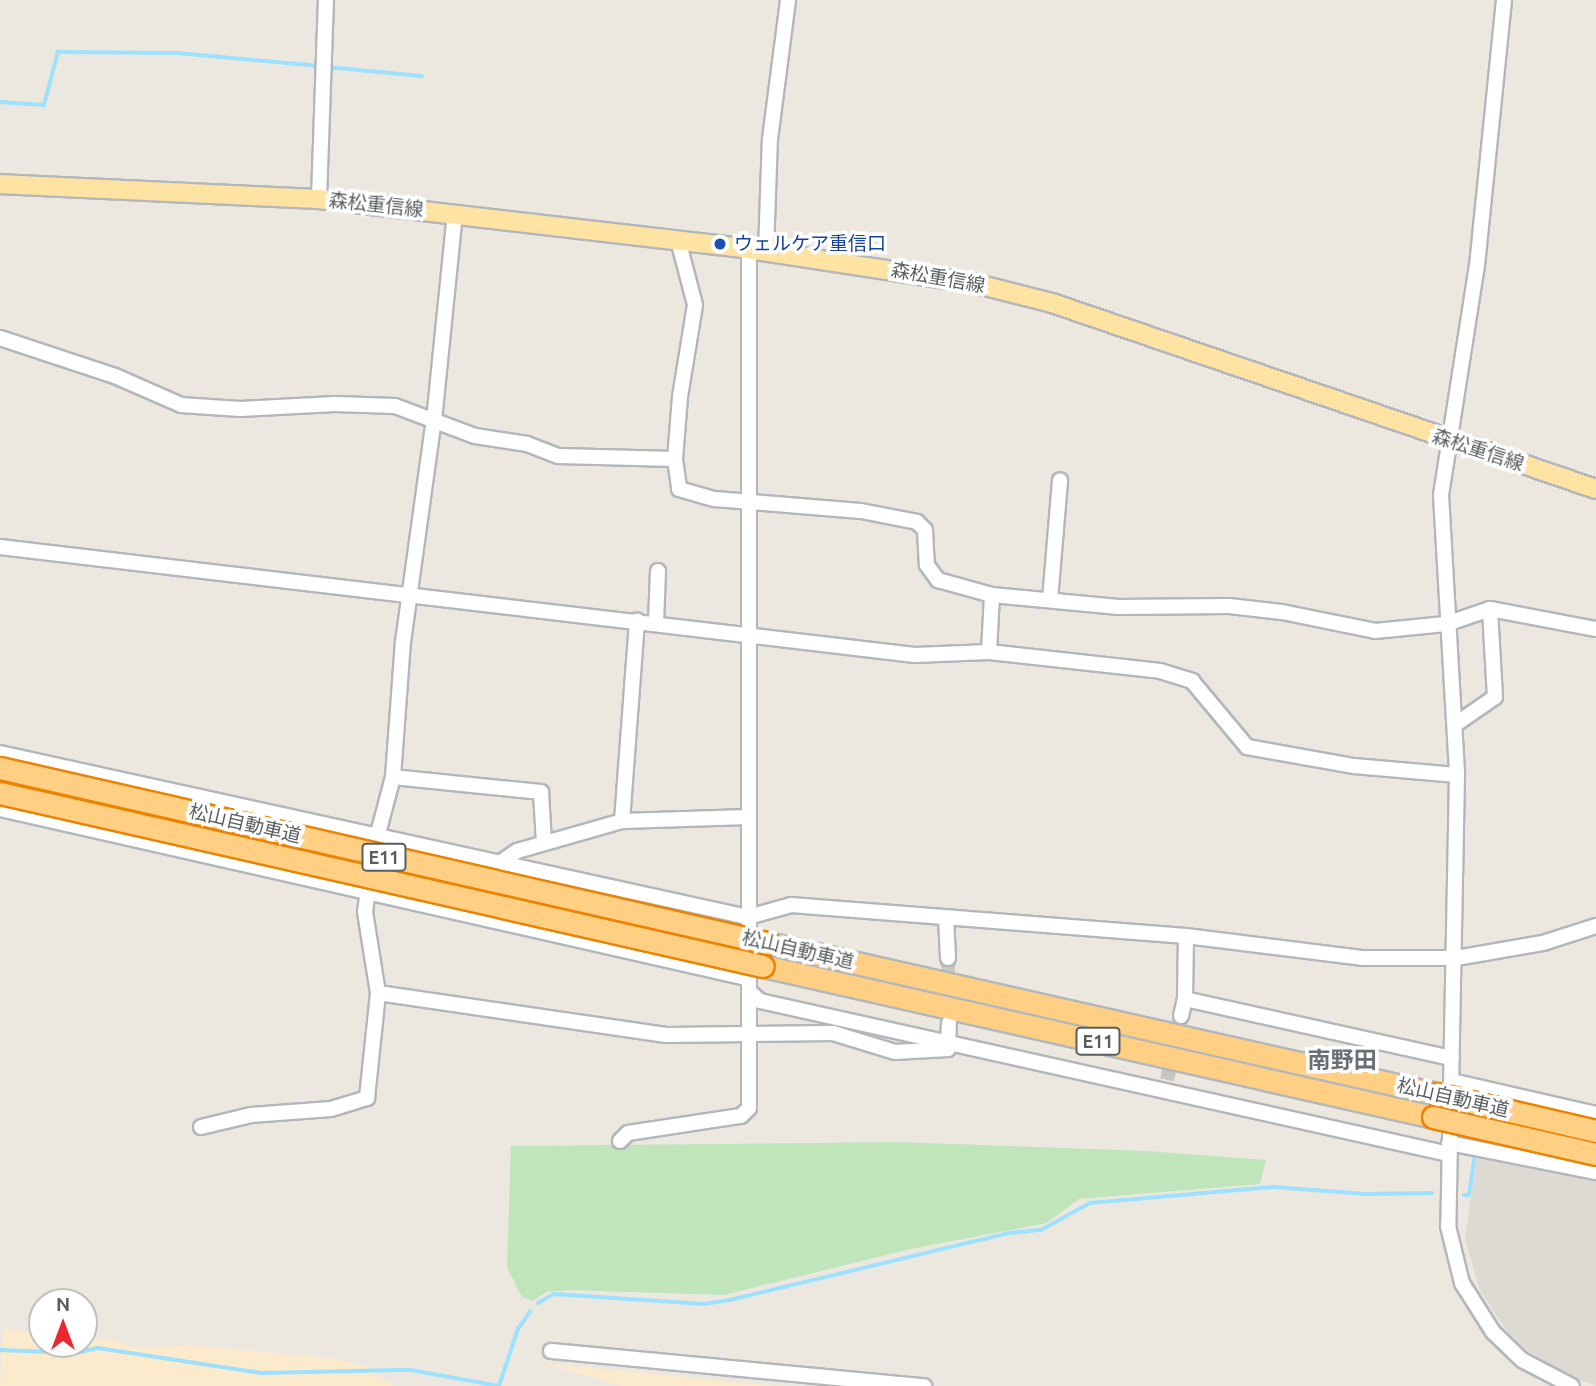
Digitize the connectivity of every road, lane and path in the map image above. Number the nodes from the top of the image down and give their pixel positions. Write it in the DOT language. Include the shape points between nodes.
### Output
graph roads {
  1 [pos="326,0"];
  2 [pos="788,0"];
  3 [pos="1504,0"];
  4 [pos="0,184"];
  5 [pos="319,199"];
  6 [pos="455,214"];
  7 [pos="678,240"];
  8 [pos="758,250"];
  9 [pos="0,338"];
  10 [pos="434,420"];
  11 [pos="1447,440"];
  12 [pos="675,459"];
  13 [pos="1060,480"];
  14 [pos="1596,489"];
  15 [pos="748,502"];
  16 [pos="0,547"];
  17 [pos="658,571"];
  18 [pos="992,595"];
  19 [pos="410,598"];
  20 [pos="1050,600"];
  21 [pos="1490,610"];
  22 [pos="637,621"];
  23 [pos="656,623"];
  24 [pos="1446,624"];
  25 [pos="1596,628"];
  26 [pos="747,634"];
  27 [pos="989,652"];
  28 [pos="1456,724"];
  29 [pos="0,753"];
  30 [pos="0,768"];
  31 [pos="1457,775"];
  32 [pos="393,777"];
  33 [pos="0,793"];
  34 [pos="0,809"];
  35 [pos="748,817"];
  36 [pos="622,821"];
  37 [pos="377,836"];
  38 [pos="544,842"];
  39 [pos="498,864"];
  40 [pos="367,891"];
  41 [pos="748,917"];
  42 [pos="946,918"];
  43 [pos="1596,926"];
  44 [pos="1186,936"];
  45 [pos="948,958"];
  46 [pos="1456,958"];
  47 [pos="755,972"];
  48 [pos="378,993"];
  49 [pos="751,993"];
  50 [pos="1185,999"];
  51 [pos="1181,1016"];
  52 [pos="949,1023"];
  53 [pos="749,1036"];
  54 [pos="950,1044"];
  55 [pos="1452,1058"];
  56 [pos="1445,1088"];
  57 [pos="1596,1114"];
  58 [pos="201,1127"];
  59 [pos="1596,1130"];
  60 [pos="620,1141"];
  61 [pos="1449,1149"];
  62 [pos="1596,1154"];
  63 [pos="1596,1172"];
  64 [pos="551,1351"];
  65 [pos="924,1386"];
  66 [pos="1572,1386"];
  1 -- 5 [label="street"];
  2 -- 8 [label="street"];
  3 -- 11 [label="street" via="1477,265"];
  4 -- 5 [label="main road, 森松重信線"];
  5 -- 6 [label="main road, 森松重信線"];
  6 -- 7 [label="main road, 森松重信線"];
  6 -- 10 [label="street"];
  7 -- 8 [label="main road, 森松重信線"];
  7 -- 12 [label="street" via="695,318"];
  8 -- 11 [label="main road, 森松重信線" via="977,284 1052,303"];
  8 -- 15 [label="street"];
  9 -- 10 [label="street" via="115,376 181,405 240,409 395,406"];
  10 -- 12 [label="street" via="475,436 527,444 558,456"];
  10 -- 19 [label="street"];
  11 -- 14 [label="main road, 森松重信線"];
  11 -- 24 [label="street" via="1441,495"];
  12 -- 15 [label="street" via="679,489"];
  13 -- 20 [label="street"];
  15 -- 18 [label="street" via="917,522 925,530 927,565 938,580"];
  15 -- 26 [label="street"];
  16 -- 19 [label="street"];
  17 -- 23 [label="street"];
  18 -- 20 [label="street"];
  18 -- 27 [label="street"];
  19 -- 22 [label="street"];
  19 -- 32 [label="street"];
  20 -- 24 [label="street" via="1118,607 1229,606 1375,631"];
  21 -- 24 [label="street"];
  21 -- 25 [label="street"];
  21 -- 28 [label="street" via="1494,697"];
  22 -- 23 [label="street"];
  22 -- 36 [label="street"];
  23 -- 26 [label="street"];
  24 -- 28 [label="street"];
  26 -- 27 [label="street" via="915,655"];
  26 -- 35 [label="street"];
  27 -- 31 [label="street" via="1177,674 1192,681 1247,747 1272,754"];
  28 -- 31 [label="street"];
  29 -- 37 [label="street"];
  30 -- 56 [label="highway, 松山自動車道 / E11, bridge" via="768,943"];
  31 -- 46 [label="street"];
  32 -- 37 [label="street"];
  32 -- 38 [label="street" via="541,792"];
  33 -- 47 [label="highway, 松山自動車道 / E11, bridge"];
  34 -- 40 [label="street"];
  35 -- 36 [label="street"];
  35 -- 41 [label="street"];
  36 -- 38 [label="street"];
  37 -- 39 [label="street"];
  37 -- 40 [label="street"];
  38 -- 39 [label="street" via="517,851"];
  39 -- 41 [label="street"];
  40 -- 47 [label="street"];
  40 -- 48 [label="street" via="365,912"];
  41 -- 42 [label="street" via="791,905"];
  41 -- 47 [label="street"];
  42 -- 44 [label="street"];
  42 -- 45 [label="street"];
  43 -- 46 [label="street" via="1543,943"];
  44 -- 46 [label="street" via="1362,958"];
  44 -- 50 [label="street"];
  46 -- 55 [label="street"];
  47 -- 49 [label="street"];
  47 -- 62 [label="highway, 松山自動車道 / E11, bridge"];
  48 -- 53 [label="street" via="630,1031"];
  48 -- 58 [label="street" via="367,1098 331,1109 251,1115"];
  49 -- 53 [label="street"];
  49 -- 54 [label="street" via="760,1001"];
  50 -- 51 [label="street"];
  50 -- 55 [label="street"];
  52 -- 54 [label="street"];
  53 -- 54 [label="street" via="833,1033 895,1052 948,1049"];
  53 -- 60 [label="street" via="749,1108 741,1116 628,1133"];
  54 -- 61 [label="street"];
  55 -- 56 [label="street"];
  56 -- 57 [label="street"];
  56 -- 59 [label="highway, 松山自動車道 / E11, bridge"];
  56 -- 61 [label="street"];
  61 -- 63 [label="street"];
  61 -- 66 [label="street" via="1448,1226 1462,1283 1493,1332 1522,1360"];
  64 -- 65 [label="street"];
}
